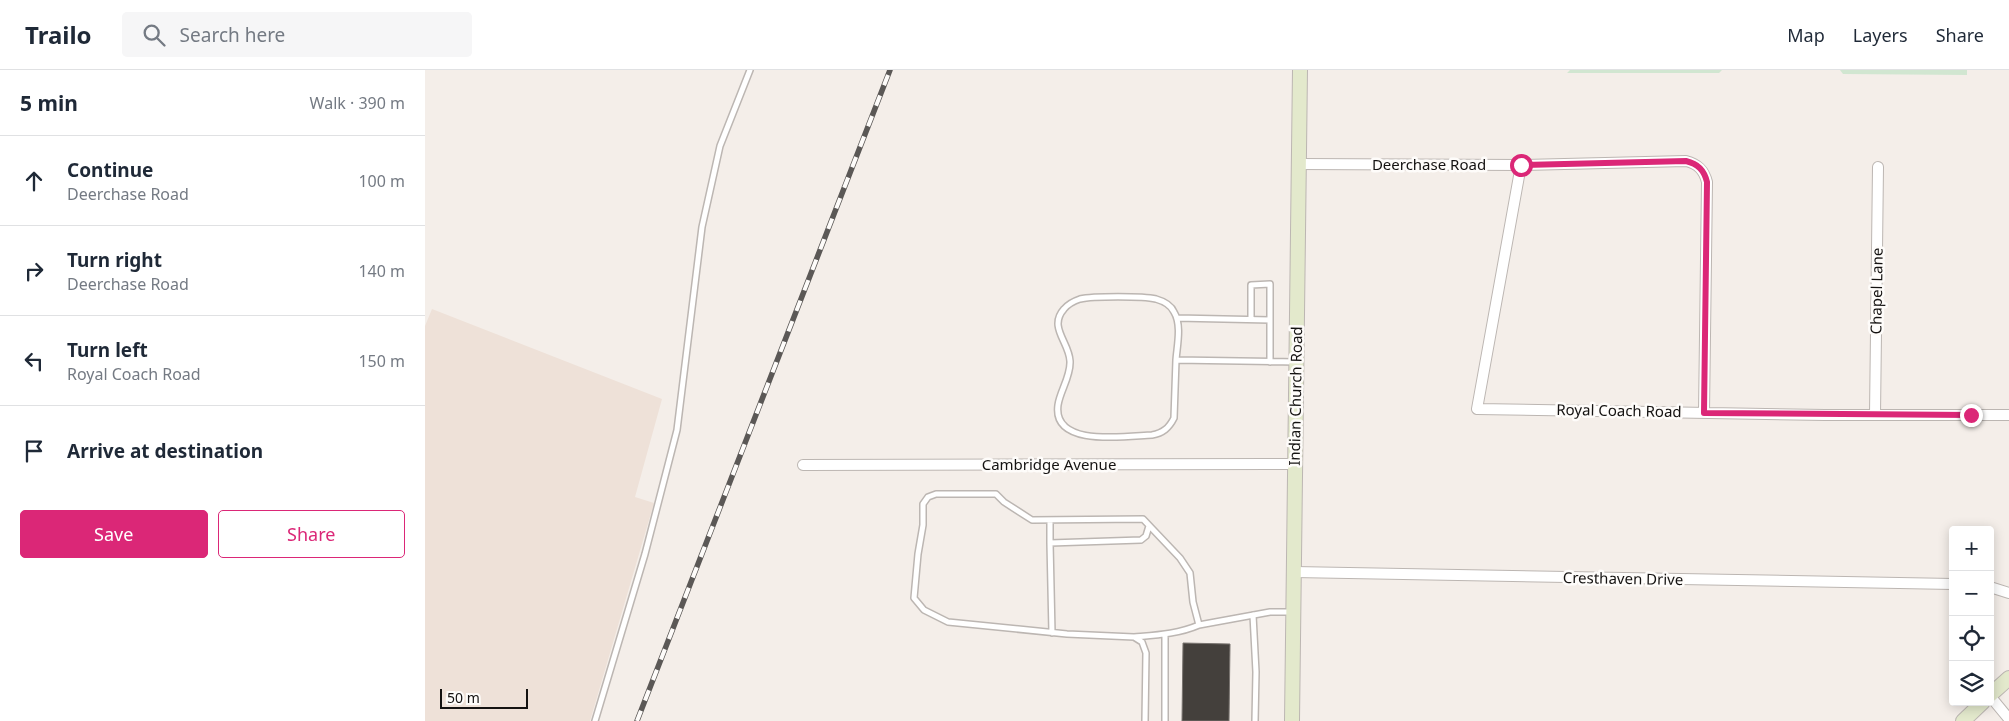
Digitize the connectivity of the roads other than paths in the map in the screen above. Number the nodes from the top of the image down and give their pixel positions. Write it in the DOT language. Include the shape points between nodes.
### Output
graph roads {
  1 [pos="750,70"];
  2 [pos="1300,70"];
  3 [pos="1299,164"];
  4 [pos="1521,165"];
  5 [pos="1878,167"];
  6 [pos="1177,318"];
  7 [pos="1251,319"];
  8 [pos="1270,320"];
  9 [pos="1176,360"];
  10 [pos="1270,362"];
  11 [pos="1297,362"];
  12 [pos="1704,413"];
  13 [pos="1875,415"];
  14 [pos="2009,415"];
  15 [pos="1295,464"];
  16 [pos="803,465"];
  17 [pos="1050,520"];
  18 [pos="1149,526"];
  19 [pos="1050,543"];
  20 [pos="1294,572"];
  21 [pos="1949,584"];
  22 [pos="1994,588"];
  23 [pos="2009,593"];
  24 [pos="1293,612"];
  25 [pos="1253,615"];
  26 [pos="1199,625"];
  27 [pos="1052,633"];
  28 [pos="1165,635"];
  29 [pos="1134,637"];
  30 [pos="2009,678"];
  31 [pos="1994,692"];
  32 [pos="1994,701"];
  33 [pos="1979,706"];
  34 [pos="2009,719"];
  35 [pos="595,721"];
  36 [pos="1145,721"];
  37 [pos="1165,721"];
  38 [pos="1255,721"];
  39 [pos="1292,721"];
  40 [pos="1963,721"];
  1 -- 35 [label="lane" via="720,146 702,227 677,430 645,554"];
  2 -- 3 [label="street, Indian Church Road"];
  3 -- 4 [label="street, Deerchase Road"];
  3 -- 11 [label="street, Indian Church Road"];
  4 -- 12 [label="street, Deerchase Road" via="1686,161 1701,168 1707,182"];
  4 -- 12 [label="street, Royal Coach Road" via="1477,409"];
  5 -- 13 [label="street, Chapel Lane"];
  6 -- 7 [label="lane"];
  6 -- 9 [label="lane"];
  6 -- 9 [label="lane" via="1170,306 1150,298 1086,298 1068,305 1058,322 1070,360 1058,403 1059,417 1067,429 1079,436 1160,434 1174,418"];
  7 -- 8 [label="lane"];
  7 -- 8 [label="lane" via="1251,284 1270,284"];
  8 -- 10 [label="lane"];
  9 -- 10 [label="lane"];
  10 -- 11 [label="lane"];
  11 -- 15 [label="street, Indian Church Road"];
  12 -- 13 [label="street, Royal Coach Road"];
  13 -- 14 [label="street, Royal Coach Road"];
  15 -- 16 [label="street, Cambridge Avenue"];
  15 -- 20 [label="street, Indian Church Road"];
  17 -- 18 [label="lane" via="1143,519"];
  17 -- 19 [label="lane"];
  17 -- 27 [label="lane" via="1032,520 995,494 937,494 928,497 923,504 914,598 924,610 948,622"];
  18 -- 19 [label="lane" via="1141,540"];
  18 -- 26 [label="lane" via="1190,573"];
  19 -- 27 [label="lane"];
  20 -- 21 [label="street, Cresthaven Drive"];
  20 -- 24 [label="street, Indian Church Road"];
  22 -- 23 [label="street"];
  24 -- 25 [label="lane"];
  24 -- 39 [label="street, Indian Church Road"];
  25 -- 26 [label="lane"];
  25 -- 38 [label="lane"];
  26 -- 28 [label="lane"];
  27 -- 29 [label="lane"];
  28 -- 29 [label="lane"];
  28 -- 37 [label="lane"];
  29 -- 36 [label="lane" via="1142,642 1146,653"];
  30 -- 31 [label="street"];
  32 -- 34 [label="street"];
  33 -- 40 [label="street"];
}
